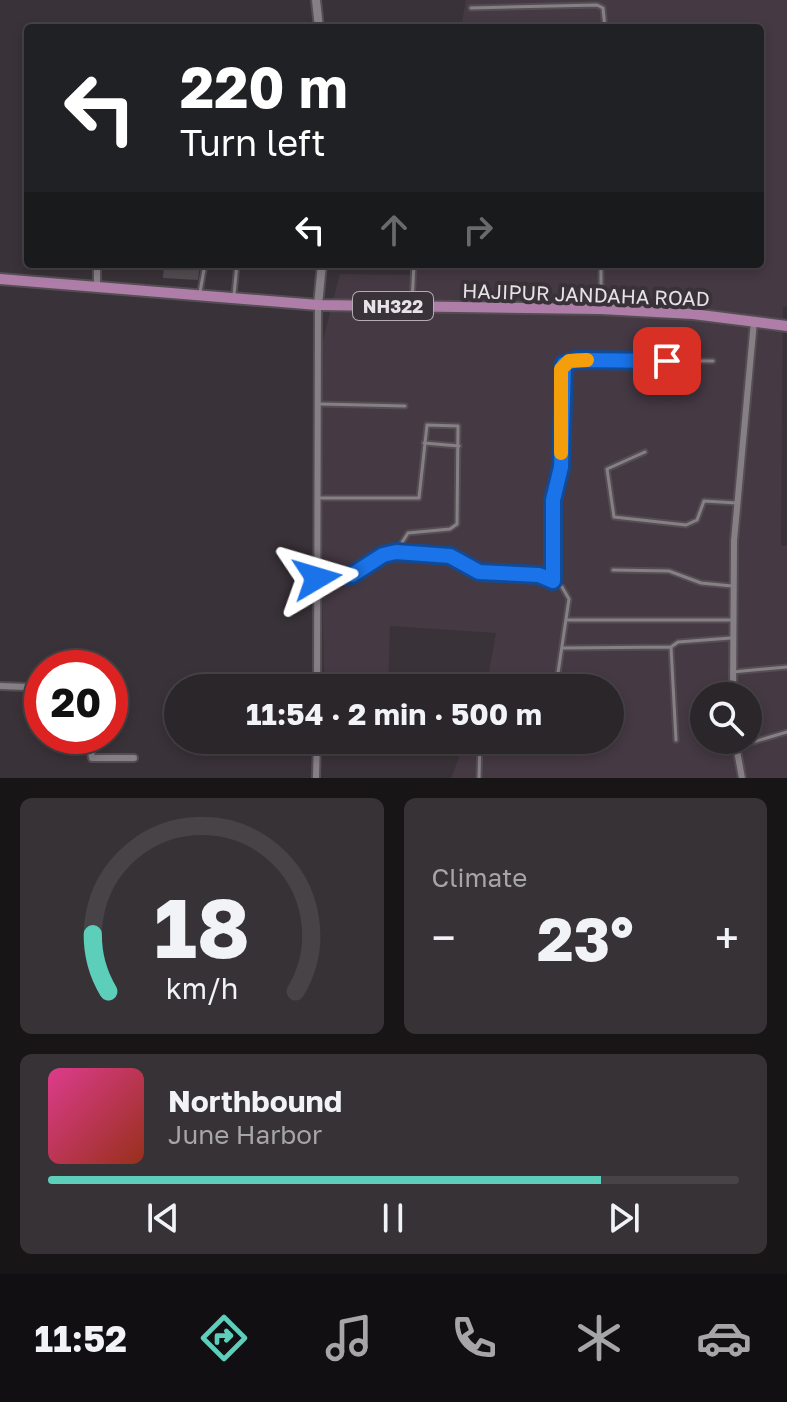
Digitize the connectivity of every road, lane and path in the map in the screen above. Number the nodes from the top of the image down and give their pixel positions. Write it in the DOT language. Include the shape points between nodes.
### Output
graph roads {
  1 [pos="316,0"];
  2 [pos="471,8"];
  3 [pos="319,24"];
  4 [pos="605,24"];
  5 [pos="97,268"];
  6 [pos="204,268"];
  7 [pos="237,268"];
  8 [pos="322,268"];
  9 [pos="414,268"];
  10 [pos="601,268"];
  11 [pos="0,279"];
  12 [pos="97,287"];
  13 [pos="200,296"];
  14 [pos="233,299"];
  15 [pos="318,305"];
  16 [pos="411,306"];
  17 [pos="601,309"];
  18 [pos="754,321"];
  19 [pos="787,326"];
  20 [pos="713,361"];
  21 [pos="317,404"];
  22 [pos="405,406"];
  23 [pos="424,443"];
  24 [pos="459,446"];
  25 [pos="645,452"];
  26 [pos="318,498"];
  27 [pos="737,503"];
  28 [pos="396,552"];
  29 [pos="613,570"];
  30 [pos="317,578"];
  31 [pos="553,581"];
  32 [pos="732,586"];
  33 [pos="567,620"];
  34 [pos="731,620"];
  35 [pos="731,638"];
  36 [pos="671,647"];
  37 [pos="562,648"];
  38 [pos="787,667"];
  39 [pos="732,672"];
  40 [pos="317,674"];
  41 [pos="557,674"];
  42 [pos="732,682"];
  43 [pos="0,686"];
  44 [pos="24,687"];
  45 [pos="787,732"];
  46 [pos="762,738"];
  47 [pos="676,740"];
  48 [pos="91,754"];
  49 [pos="317,754"];
  50 [pos="480,754"];
  51 [pos="738,754"];
  52 [pos="134,758"];
  53 [pos="316,778"];
  54 [pos="479,778"];
  55 [pos="742,778"];
  1 -- 3 [label="street"];
  2 -- 4 [label="lane" via="597,5"];
  5 -- 12 [label="street"];
  6 -- 13 [label="lane"];
  7 -- 14 [label="lane"];
  8 -- 15 [label="street"];
  9 -- 16 [label="lane"];
  10 -- 17 [label="lane"];
  11 -- 12 [label="highway, HAJIPUR JANDAHA ROAD / NH322"];
  12 -- 13 [label="highway, HAJIPUR JANDAHA ROAD / NH322"];
  13 -- 14 [label="highway, HAJIPUR JANDAHA ROAD / NH322"];
  14 -- 15 [label="highway, HAJIPUR JANDAHA ROAD / NH322"];
  15 -- 16 [label="highway, HAJIPUR JANDAHA ROAD / NH322"];
  15 -- 21 [label="street"];
  16 -- 17 [label="highway, HAJIPUR JANDAHA ROAD / NH322"];
  17 -- 18 [label="highway, HAJIPUR JANDAHA ROAD / NH322"];
  18 -- 19 [label="highway, HAJIPUR JANDAHA ROAD / NH322"];
  18 -- 27 [label="street"];
  20 -- 31 [label="lane" via="564,364 561,467 553,500"];
  21 -- 22 [label="lane"];
  21 -- 26 [label="street"];
  23 -- 24 [label="lane"];
  23 -- 24 [label="lane" via="427,425 455,424 460,428"];
  23 -- 26 [label="lane" via="419,498"];
  24 -- 28 [label="lane" via="457,524 408,533"];
  25 -- 27 [label="lane" via="607,469 614,517 686,525 697,520 704,501"];
  26 -- 30 [label="street"];
  27 -- 32 [label="street"];
  28 -- 30 [label="lane" via="352,575"];
  28 -- 31 [label="lane" via="450,556 479,572 539,575"];
  29 -- 32 [label="lane" via="669,571 701,583"];
  30 -- 40 [label="street"];
  31 -- 33 [label="lane" via="566,592"];
  32 -- 34 [label="street"];
  33 -- 34 [label="lane"];
  33 -- 37 [label="lane"];
  34 -- 35 [label="street"];
  35 -- 36 [label="lane"];
  35 -- 39 [label="street"];
  36 -- 37 [label="lane"];
  36 -- 47 [label="lane"];
  37 -- 41 [label="lane"];
  38 -- 39 [label="lane"];
  39 -- 42 [label="street"];
  43 -- 44 [label="street"];
  45 -- 46 [label="lane"];
  48 -- 52 [label="street"];
  49 -- 53 [label="street"];
  50 -- 54 [label="lane"];
  51 -- 55 [label="street"];
}
